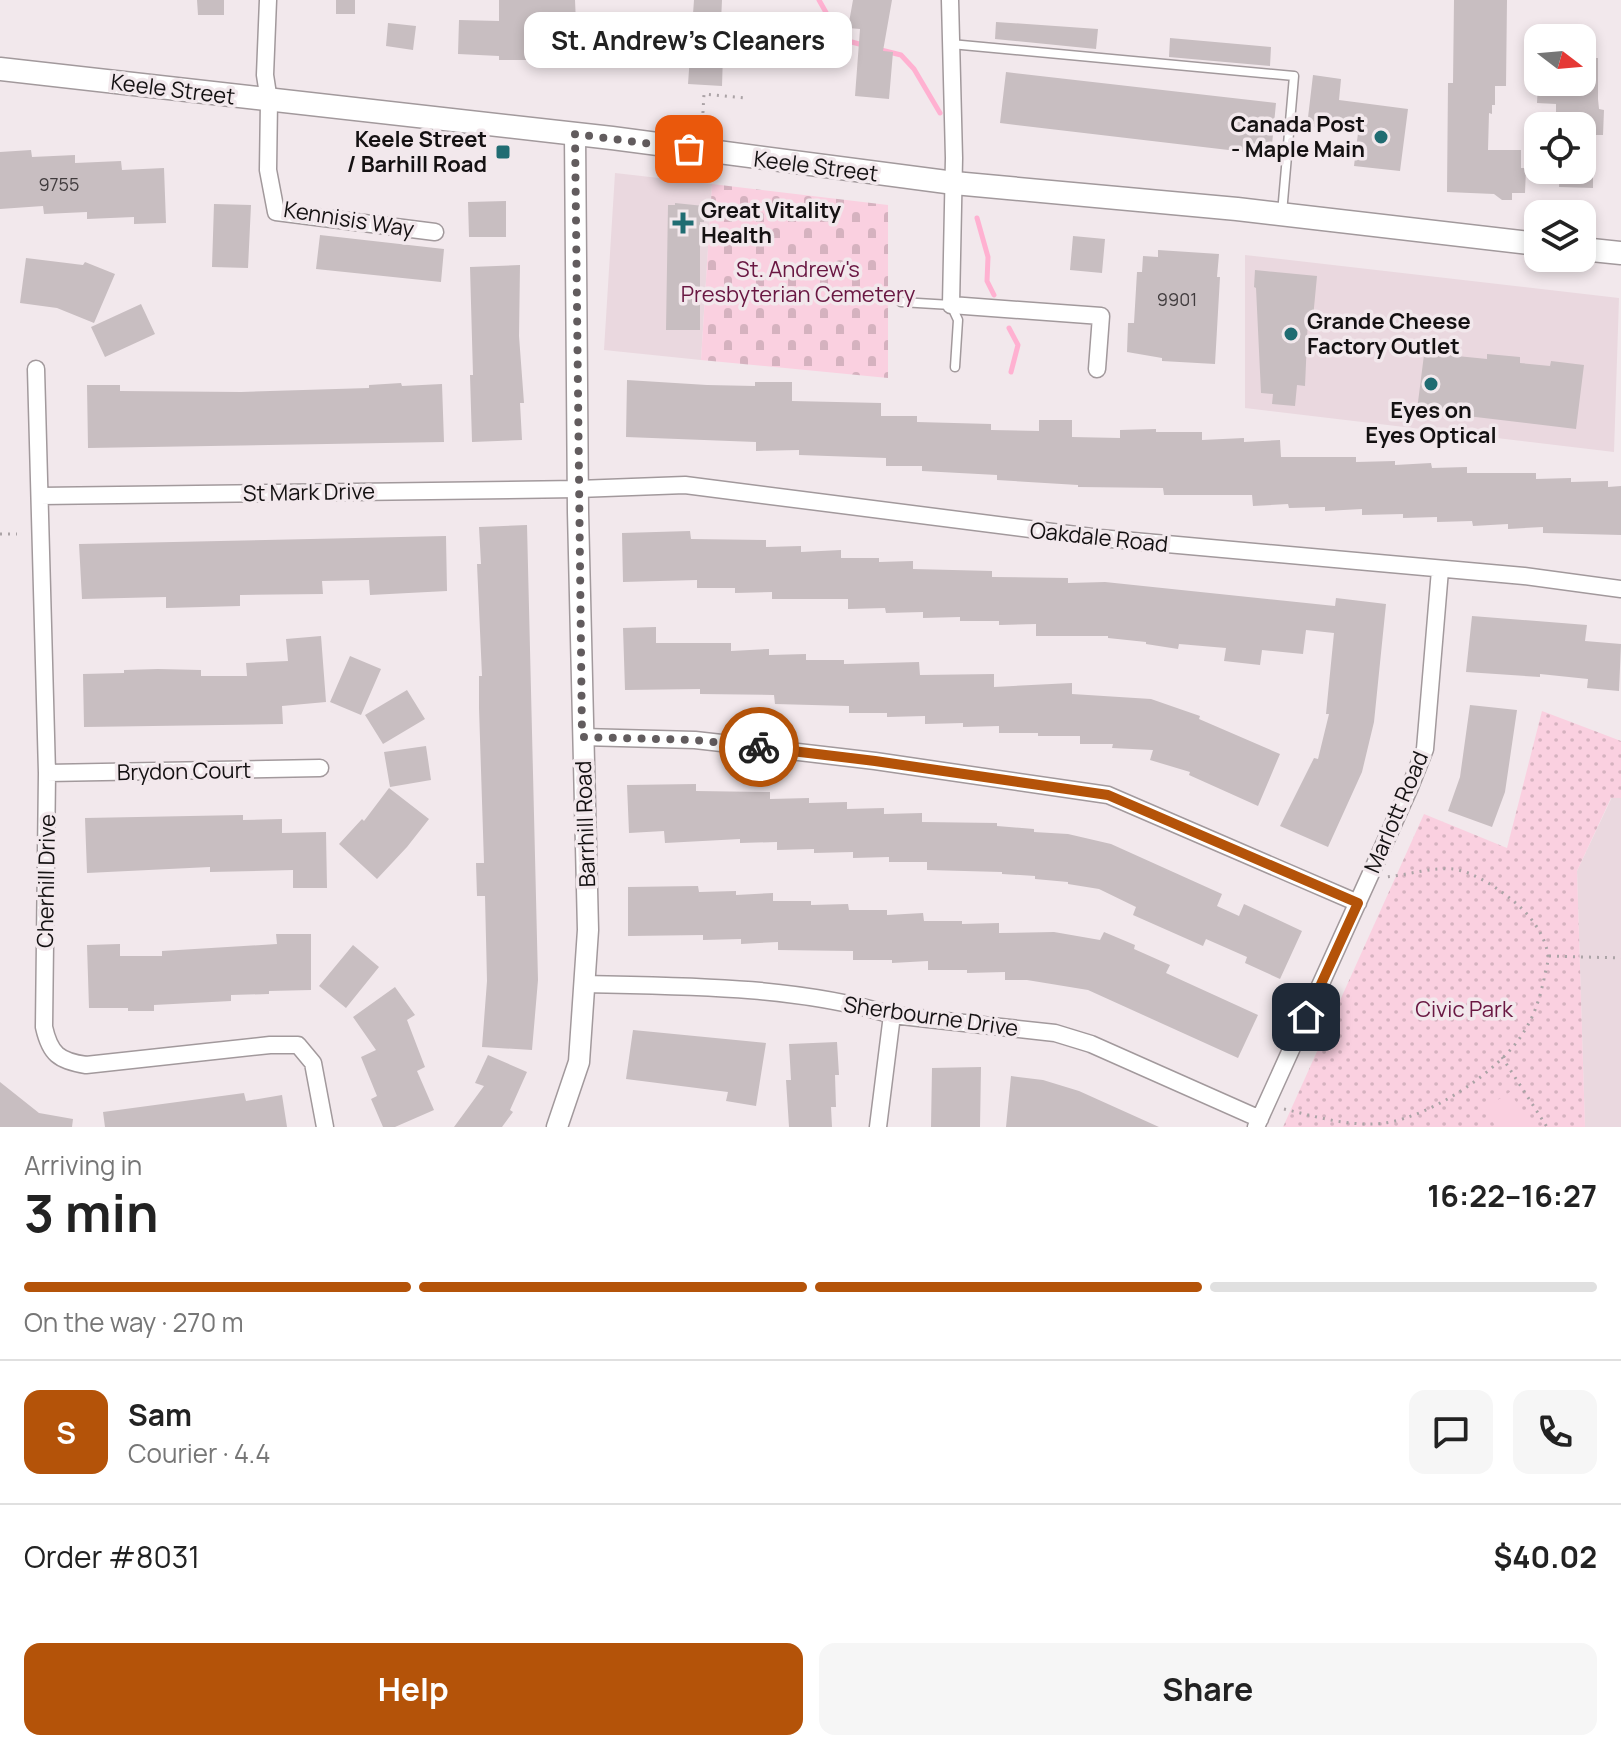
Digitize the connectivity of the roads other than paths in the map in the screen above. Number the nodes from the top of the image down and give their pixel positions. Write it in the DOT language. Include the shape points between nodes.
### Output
graph roads {
  1 [pos="268,0"];
  2 [pos="950,0"];
  3 [pos="950,44"];
  4 [pos="0,69"];
  5 [pos="269,101"];
  6 [pos="575,134"];
  7 [pos="954,183"];
  8 [pos="1282,215"];
  9 [pos="435,232"];
  10 [pos="1524,242"];
  11 [pos="1596,250"];
  12 [pos="1621,253"];
  13 [pos="901,302"];
  14 [pos="951,305"];
  15 [pos="955,367"];
  16 [pos="36,369"];
  17 [pos="1097,369"];
  18 [pos="578,489"];
  19 [pos="40,496"];
  20 [pos="1440,570"];
  21 [pos="1621,589"];
  22 [pos="582,737"];
  23 [pos="320,768"];
  24 [pos="47,773"];
  25 [pos="1358,903"];
  26 [pos="586,984"];
  27 [pos="892,1015"];
  28 [pos="1258,1123"];
  29 [pos="325,1127"];
  30 [pos="557,1127"];
  31 [pos="878,1127"];
  1 -- 5 [label="street"];
  2 -- 3 [label="street"];
  3 -- 7 [label="street"];
  3 -- 8 [label="lane" via="1294,76"];
  4 -- 5 [label="main road, Keele Street"];
  5 -- 6 [label="main road, Keele Street"];
  5 -- 9 [label="street, Kennisis Way" via="268,170 276,212"];
  6 -- 7 [label="main road, Keele Street"];
  6 -- 18 [label="street, Barrhill Road"];
  7 -- 8 [label="main road, Keele Street"];
  7 -- 14 [label="street"];
  8 -- 10 [label="main road, Keele Street"];
  11 -- 12 [label="main road"];
  13 -- 14 [label="lane"];
  14 -- 15 [label="lane" via="958,320"];
  14 -- 17 [label="street" via="1101,316"];
  16 -- 19 [label="street, Cherhill Drive"];
  18 -- 19 [label="street, St Mark Drive"];
  18 -- 20 [label="street, Oakdale Road" via="685,485 1100,538"];
  18 -- 22 [label="street, Barrhill Road"];
  19 -- 24 [label="street, Cherhill Drive"];
  20 -- 21 [label="street, Oakdale Road"];
  20 -- 25 [label="street, Marlott Road" via="1425,749"];
  22 -- 25 [label="street" via="695,740 1108,795"];
  22 -- 26 [label="street, Barrhill Road"];
  23 -- 24 [label="street, Brydon Court"];
  24 -- 29 [label="street, Cherhill Drive" via="47,1042 64,1062 86,1065 298,1045 313,1063"];
  25 -- 28 [label="street, Marlott Road"];
  26 -- 27 [label="street, Sherbourne Drive" via="792,995"];
  26 -- 30 [label="street, Barrhill Road" via="579,1062"];
  27 -- 28 [label="street, Sherbourne Drive" via="1055,1033 1091,1044"];
  27 -- 31 [label="street"];
}
